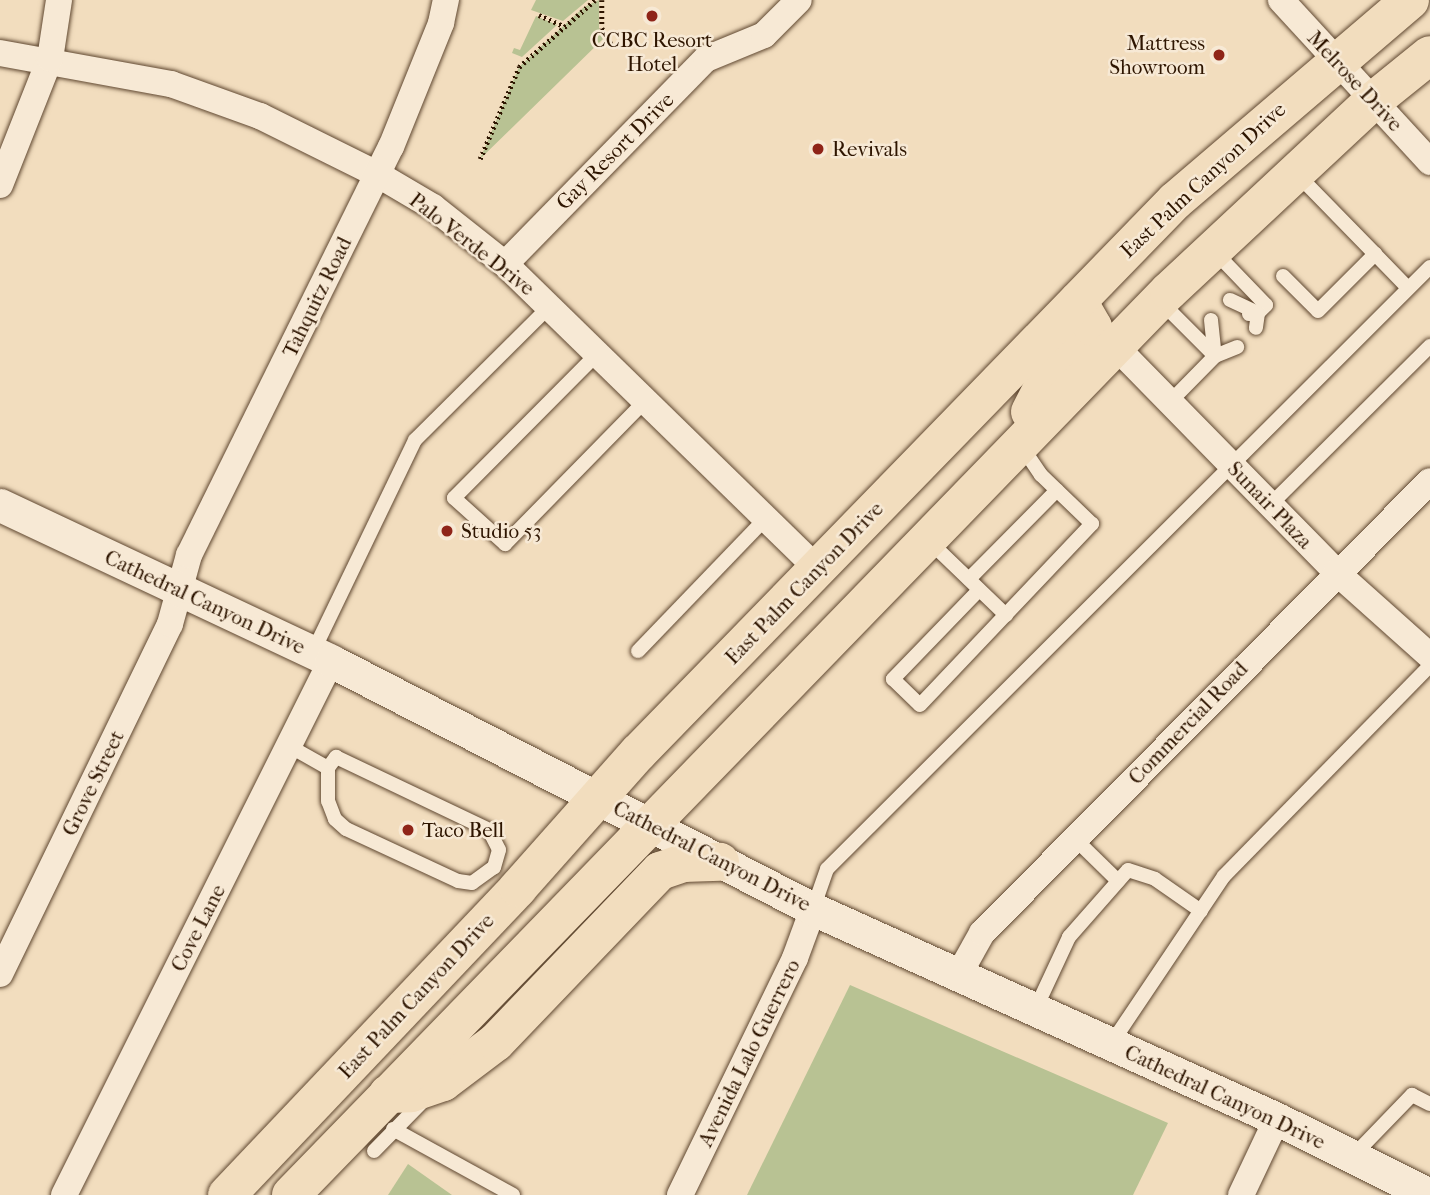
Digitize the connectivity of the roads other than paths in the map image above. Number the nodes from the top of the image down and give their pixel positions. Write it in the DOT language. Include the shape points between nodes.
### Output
graph roads {
  1 [pos="59,0"];
  2 [pos="446,0"];
  3 [pos="799,0"];
  4 [pos="1409,0"];
  5 [pos="1284,1"];
  6 [pos="0,53"];
  7 [pos="1430,55"];
  8 [pos="1335,59"];
  9 [pos="50,60"];
  10 [pos="1373,101"];
  11 [pos="1430,162"];
  12 [pos="1296,173"];
  13 [pos="377,174"];
  14 [pos="0,185"];
  15 [pos="1213,250"];
  16 [pos="1375,254"];
  17 [pos="505,264"];
  18 [pos="1430,267"];
  19 [pos="1283,276"];
  20 [pos="1408,288"];
  21 [pos="1230,300"];
  22 [pos="1079,301"];
  23 [pos="1160,301"];
  24 [pos="550,307"];
  25 [pos="1211,320"];
  26 [pos="1225,334"];
  27 [pos="1430,346"];
  28 [pos="1237,347"];
  29 [pos="1117,348"];
  30 [pos="597,354"];
  31 [pos="1216,356"];
  32 [pos="645,401"];
  33 [pos="1170,402"];
  34 [pos="1022,447"];
  35 [pos="1230,464"];
  36 [pos="1430,481"];
  37 [pos="1057,489"];
  38 [pos="0,505"];
  39 [pos="1270,505"];
  40 [pos="765,519"];
  41 [pos="929,541"];
  42 [pos="818,569"];
  43 [pos="1336,572"];
  44 [pos="974,584"];
  45 [pos="180,590"];
  46 [pos="1006,615"];
  47 [pos="638,651"];
  48 [pos="1430,656"];
  49 [pos="322,657"];
  50 [pos="1430,666"];
  51 [pos="289,746"];
  52 [pos="328,768"];
  53 [pos="597,797"];
  54 [pos="649,825"];
  55 [pos="1074,839"];
  56 [pos="720,862"];
  57 [pos="506,877"];
  58 [pos="1118,881"];
  59 [pos="813,909"];
  60 [pos="1201,911"];
  61 [pos="0,974"];
  62 [pos="958,976"];
  63 [pos="1035,1010"];
  64 [pos="1111,1044"];
  65 [pos="1430,1104"];
  66 [pos="391,1111"];
  67 [pos="1277,1119"];
  68 [pos="374,1151"];
  69 [pos="1353,1157"];
  70 [pos="261,1159"];
  71 [pos="65,1195"];
  72 [pos="206,1195"];
  73 [pos="227,1195"];
  74 [pos="291,1195"];
  75 [pos="513,1195"];
  76 [pos="680,1195"];
  77 [pos="1241,1195"];
  78 [pos="1430,1195"];
  1 -- 9 [label="street"];
  2 -- 13 [label="street, Tahquitz Road" via="410,102"];
  3 -- 17 [label="street, Gay Resort Drive" via="764,35 706,59"];
  4 -- 8 [label="main road, East Palm Canyon Drive"];
  5 -- 8 [label="street, Melrose Drive"];
  6 -- 9 [label="street, Palo Verde Drive"];
  7 -- 10 [label="main road"];
  8 -- 10 [label="street, Melrose Drive"];
  8 -- 22 [label="main road, East Palm Canyon Drive" via="1175,201"];
  9 -- 13 [label="street, Palo Verde Drive" via="171,83 260,116"];
  9 -- 14 [label="street"];
  10 -- 11 [label="street, Melrose Drive"];
  10 -- 12 [label="main road"];
  12 -- 15 [label="main road"];
  12 -- 16 [label="lane"];
  13 -- 17 [label="street, Palo Verde Drive" via="433,207"];
  13 -- 45 [label="street, Tahquitz Road" via="189,555"];
  15 -- 21 [label="lane" via="1266,306 1253,318"];
  15 -- 23 [label="main road"];
  16 -- 19 [label="lane" via="1318,311"];
  16 -- 20 [label="lane"];
  17 -- 24 [label="street, Palo Verde Drive"];
  18 -- 20 [label="lane"];
  20 -- 35 [label="lane"];
  22 -- 34 [label="main road" via="1093,327 1043,387 1023,426"];
  22 -- 42 [label="main road, East Palm Canyon Drive"];
  23 -- 29 [label="main road"];
  23 -- 31 [label="lane"];
  24 -- 30 [label="street, Palo Verde Drive"];
  24 -- 49 [label="lane" via="415,440"];
  25 -- 31 [label="lane"];
  26 -- 31 [label="lane"];
  27 -- 39 [label="lane"];
  28 -- 31 [label="lane"];
  29 -- 33 [label="street, Sunair Plaza"];
  29 -- 34 [label="main road"];
  30 -- 32 [label="street, Palo Verde Drive"];
  30 -- 32 [label="lane" via="454,498 505,544"];
  31 -- 33 [label="lane"];
  32 -- 40 [label="street, Palo Verde Drive"];
  33 -- 35 [label="street, Sunair Plaza"];
  34 -- 37 [label="lane"];
  34 -- 41 [label="main road"];
  35 -- 39 [label="street, Sunair Plaza"];
  35 -- 59 [label="lane" via="827,869"];
  36 -- 43 [label="street, Commercial Road"];
  37 -- 44 [label="lane"];
  37 -- 46 [label="lane" via="1093,524"];
  38 -- 45 [label="street, Cathedral Canyon Drive"];
  39 -- 43 [label="street, Sunair Plaza"];
  40 -- 42 [label="street, Palo Verde Drive"];
  40 -- 47 [label="lane"];
  41 -- 44 [label="lane"];
  41 -- 54 [label="main road"];
  42 -- 53 [label="main road, East Palm Canyon Drive"];
  43 -- 48 [label="street, Sunair Plaza"];
  43 -- 55 [label="street, Commercial Road"];
  44 -- 46 [label="lane"];
  44 -- 46 [label="lane" via="893,678 920,705"];
  45 -- 49 [label="street, Cathedral Canyon Drive"];
  45 -- 61 [label="street, Grove Street" via="170,624"];
  49 -- 51 [label="street, Cove Lane"];
  49 -- 53 [label="street, Cathedral Canyon Drive"];
  50 -- 60 [label="lane" via="1224,876"];
  51 -- 52 [label="lane"];
  51 -- 71 [label="street, Cove Lane"];
  52 -- 57 [label="lane" via="336,757 489,830"];
  52 -- 57 [label="lane" via="328,801 335,819 346,829 458,881"];
  53 -- 54 [label="street, Cathedral Canyon Drive"];
  53 -- 57 [label="main road, East Palm Canyon Drive"];
  54 -- 56 [label="street, Cathedral Canyon Drive"];
  54 -- 66 [label="main road"];
  55 -- 58 [label="lane"];
  55 -- 62 [label="street, Commercial Road" via="982,933"];
  56 -- 59 [label="street, Cathedral Canyon Drive"];
  56 -- 66 [label="main road" via="683,863 660,871 496,1042 443,1082 411,1093"];
  57 -- 70 [label="main road, East Palm Canyon Drive"];
  58 -- 60 [label="lane" via="1128,870 1137,871"];
  58 -- 63 [label="lane" via="1069,937"];
  59 -- 62 [label="street, Cathedral Canyon Drive"];
  59 -- 76 [label="street, Avenida Lalo Guerrero" via="795,958"];
  60 -- 64 [label="lane"];
  62 -- 63 [label="street, Cathedral Canyon Drive"];
  63 -- 64 [label="street, Cathedral Canyon Drive"];
  64 -- 67 [label="street, Cathedral Canyon Drive"];
  65 -- 69 [label="lane" via="1412,1095"];
  66 -- 68 [label="lane"];
  66 -- 74 [label="main road"];
  66 -- 75 [label="lane"];
  67 -- 69 [label="street, Cathedral Canyon Drive"];
  67 -- 77 [label="street"];
  69 -- 78 [label="street, Cathedral Canyon Drive"];
  70 -- 72 [label="main road" via="229,1170"];
  70 -- 73 [label="main road, East Palm Canyon Drive"];
}
